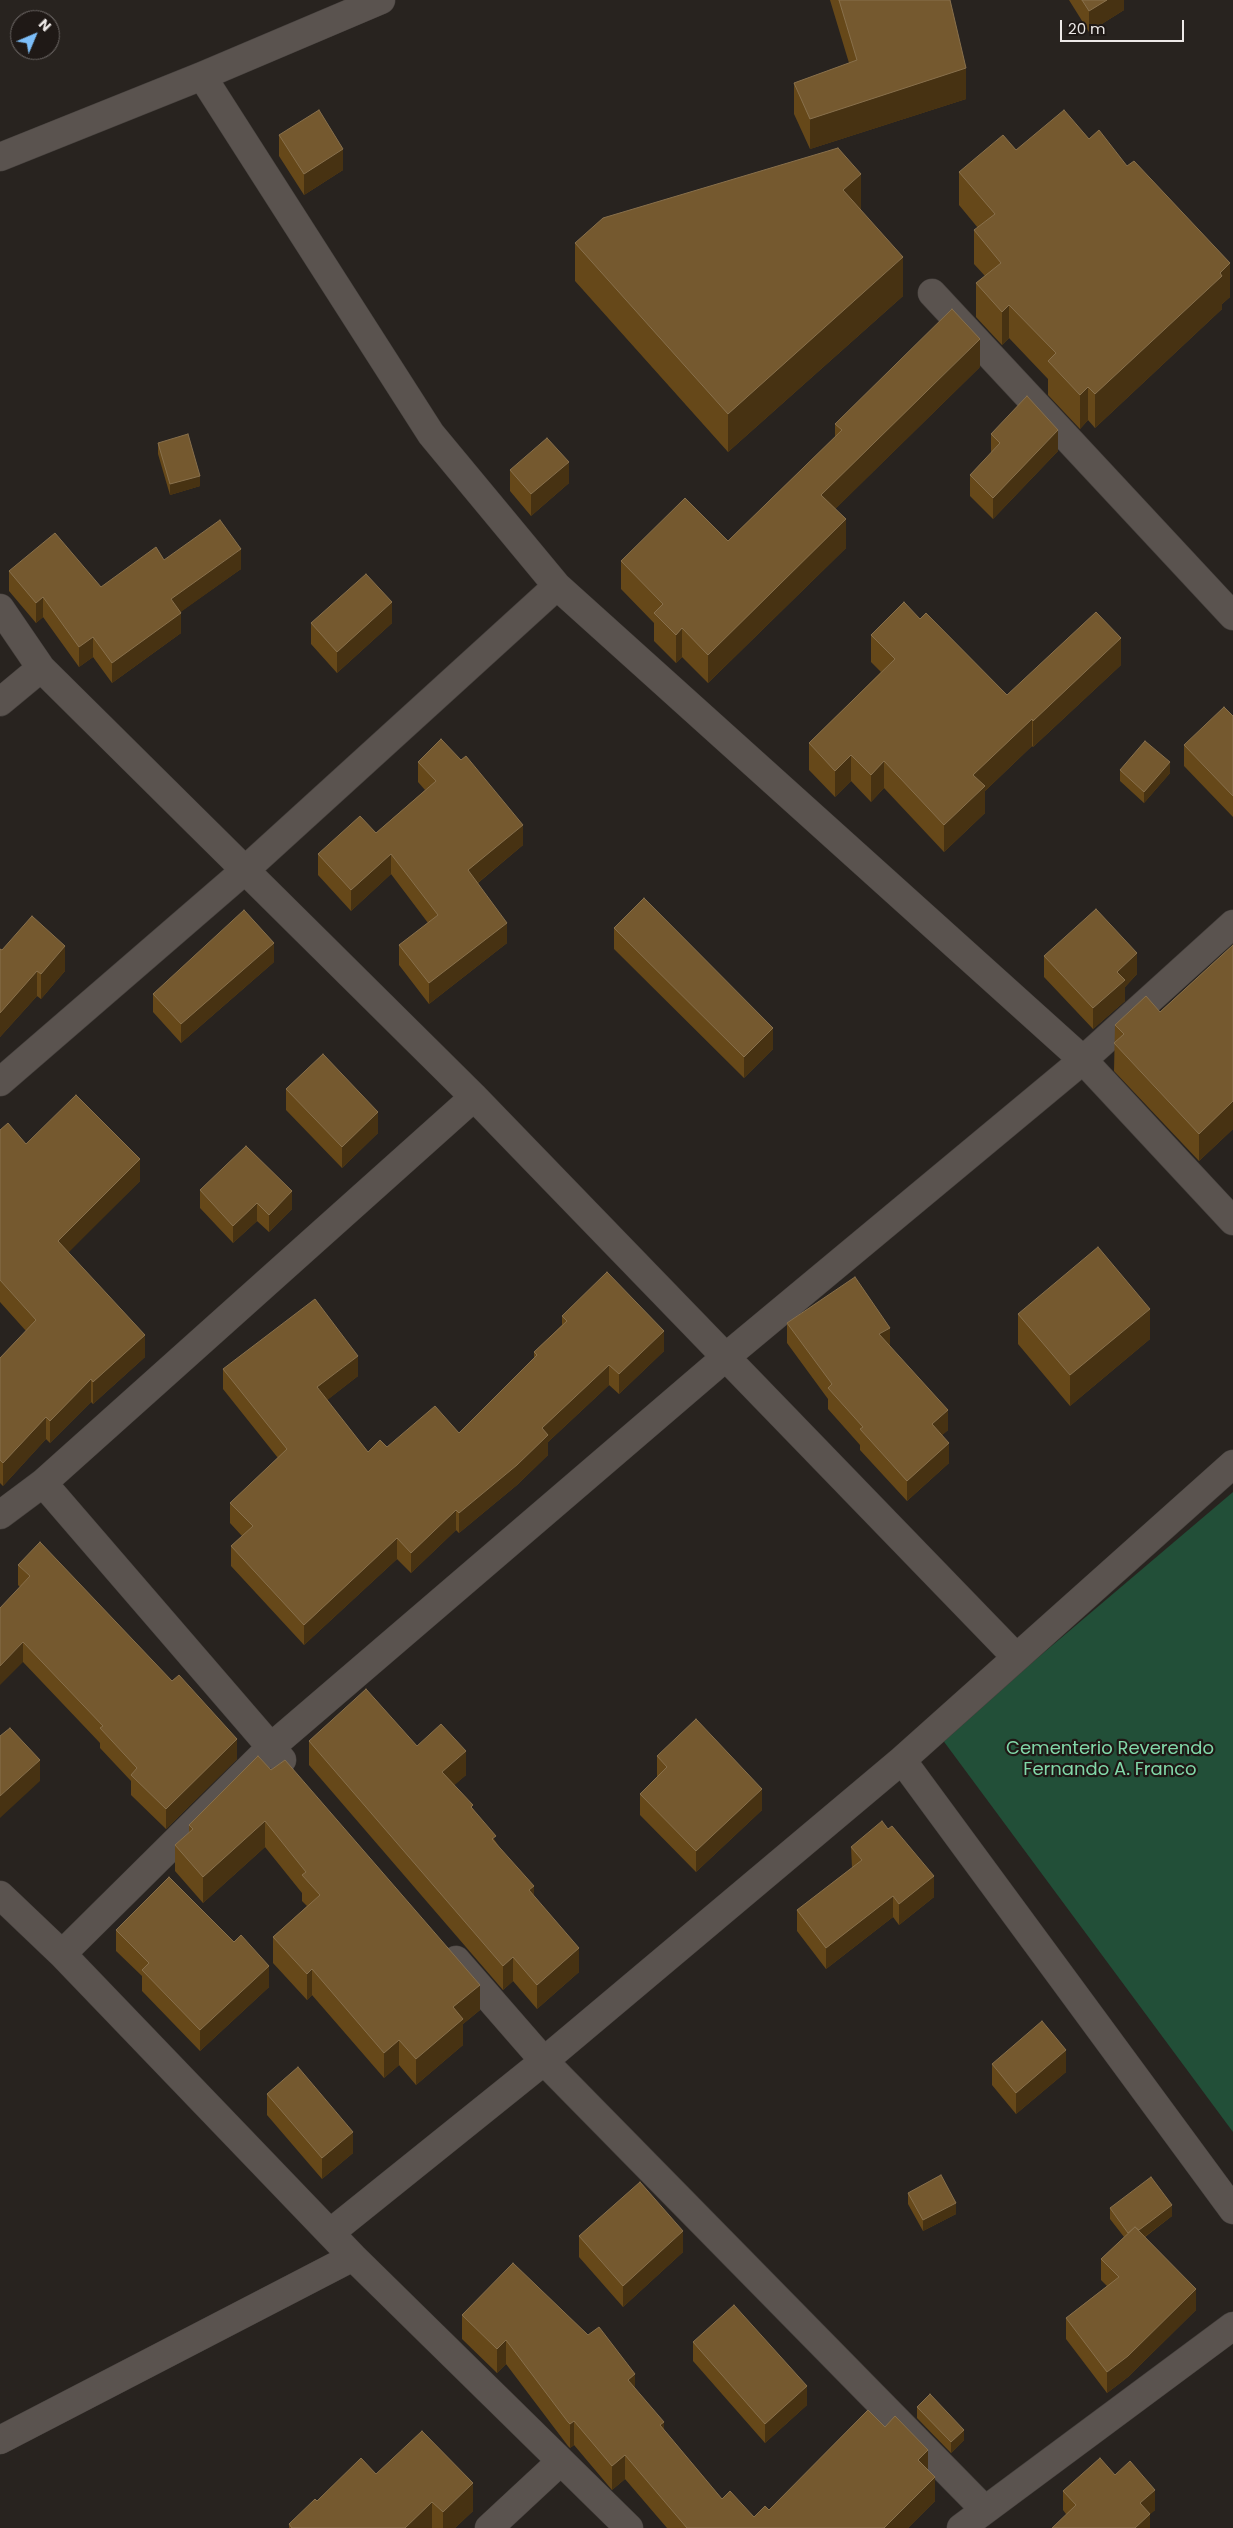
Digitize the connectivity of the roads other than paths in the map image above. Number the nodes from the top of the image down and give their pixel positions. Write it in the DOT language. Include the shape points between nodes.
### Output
graph roads {
  1 [pos="382,0"];
  2 [pos="202,76"];
  3 [pos="0,157"];
  4 [pos="932,293"];
  5 [pos="558,586"];
  6 [pos="0,608"];
  7 [pos="1233,616"];
  8 [pos="41,668"];
  9 [pos="0,702"];
  10 [pos="244,870"];
  11 [pos="1233,924"];
  12 [pos="1083,1060"];
  13 [pos="0,1082"];
  14 [pos="474,1097"];
  15 [pos="1233,1221"];
  16 [pos="727,1356"];
  17 [pos="1233,1464"];
  18 [pos="43,1483"];
  19 [pos="0,1515"];
  20 [pos="1016,1657"];
  21 [pos="271,1747"];
  22 [pos="902,1760"];
  23 [pos="297,1777"];
  24 [pos="0,1895"];
  25 [pos="440,1942"];
  26 [pos="62,1954"];
  27 [pos="544,2062"];
  28 [pos="1233,2210"];
  29 [pos="330,2233"];
  30 [pos="353,2257"];
  31 [pos="1233,2326"];
  32 [pos="0,2440"];
  33 [pos="560,2462"];
  34 [pos="985,2510"];
  35 [pos="489,2528"];
  36 [pos="629,2528"];
  37 [pos="961,2528"];
  1 -- 2 [label="street"];
  2 -- 3 [label="street"];
  2 -- 5 [label="street" via="431,434"];
  4 -- 7 [label="street"];
  5 -- 10 [label="street"];
  5 -- 12 [label="street"];
  6 -- 8 [label="street"];
  8 -- 9 [label="street"];
  8 -- 10 [label="street"];
  10 -- 13 [label="street"];
  10 -- 14 [label="street"];
  11 -- 12 [label="street"];
  12 -- 15 [label="street"];
  12 -- 16 [label="street"];
  14 -- 16 [label="street"];
  14 -- 18 [label="street"];
  16 -- 20 [label="street"];
  16 -- 21 [label="street"];
  17 -- 20 [label="street"];
  18 -- 19 [label="street"];
  18 -- 21 [label="street"];
  20 -- 22 [label="street"];
  21 -- 23 [label="street"];
  21 -- 26 [label="street"];
  22 -- 27 [label="street"];
  22 -- 28 [label="street"];
  24 -- 26 [label="street"];
  25 -- 27 [label="street"];
  26 -- 29 [label="street"];
  27 -- 29 [label="street"];
  27 -- 34 [label="street"];
  29 -- 30 [label="street"];
  30 -- 32 [label="street"];
  30 -- 33 [label="street"];
  31 -- 34 [label="street"];
  33 -- 35 [label="street"];
  33 -- 36 [label="street"];
  34 -- 37 [label="street"];
}
